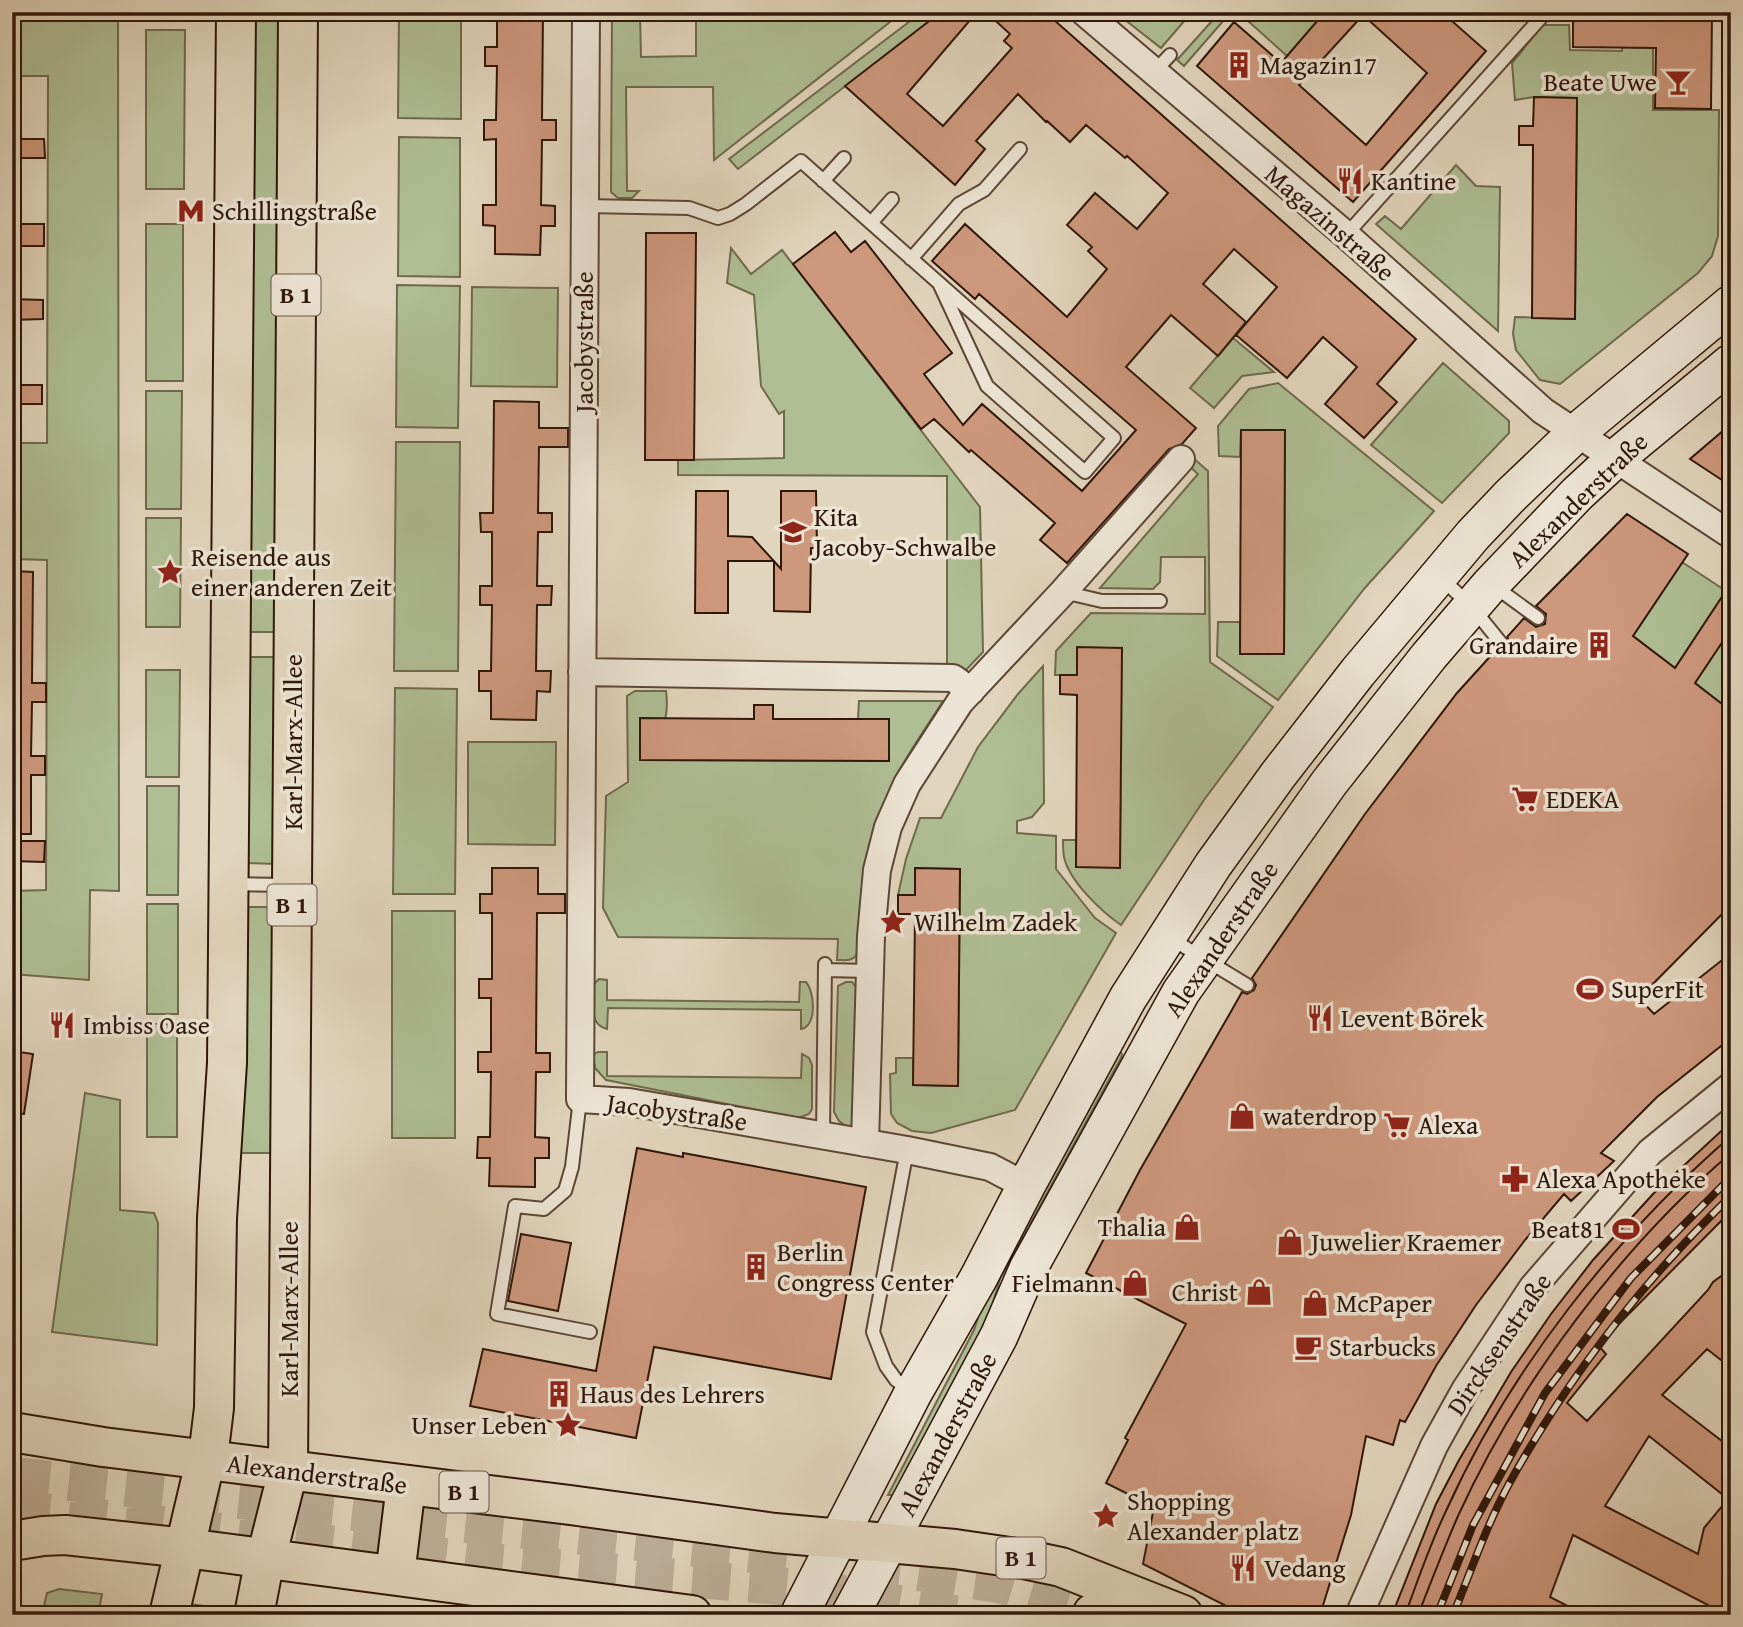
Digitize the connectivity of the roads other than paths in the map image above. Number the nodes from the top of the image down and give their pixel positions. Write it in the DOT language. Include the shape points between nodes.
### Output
graph roads {
  1 [pos="236,12"];
  2 [pos="298,12"];
  3 [pos="586,12"];
  4 [pos="1084,12"];
  5 [pos="1546,12"];
  6 [pos="1020,149"];
  7 [pos="844,158"];
  8 [pos="823,181"];
  9 [pos="892,200"];
  10 [pos="585,206"];
  11 [pos="871,223"];
  12 [pos="1346,234"];
  13 [pos="911,258"];
  14 [pos="939,284"];
  15 [pos="1731,304"];
  16 [pos="1731,363"];
  17 [pos="1576,433"];
  18 [pos="1616,458"];
  19 [pos="1181,459"];
  20 [pos="1731,535"];
  21 [pos="1438,576"];
  22 [pos="1063,592"];
  23 [pos="1481,595"];
  24 [pos="1160,601"];
  25 [pos="1538,618"];
  26 [pos="1502,643"];
  27 [pos="582,672"];
  28 [pos="971,691"];
  29 [pos="1258,844"];
  30 [pos="228,884"];
  31 [pos="292,885"];
  32 [pos="1166,936"];
  33 [pos="1205,960"];
  34 [pos="869,971"];
  35 [pos="1247,985"];
  36 [pos="1130,1039"];
  37 [pos="1731,1086"];
  38 [pos="580,1099"];
  39 [pos="823,1135"];
  40 [pos="865,1143"];
  41 [pos="907,1150"];
  42 [pos="1026,1186"];
  43 [pos="590,1332"];
  44 [pos="913,1393"];
  45 [pos="12,1432"];
  46 [pos="205,1460"];
  47 [pos="288,1471"];
  48 [pos="407,1485"];
  49 [pos="837,1539"];
  50 [pos="12,1541"];
  51 [pos="888,1543"];
  52 [pos="186,1548"];
  53 [pos="265,1559"];
  54 [pos="394,1575"];
  55 [pos="169,1615"];
  56 [pos="254,1615"];
  57 [pos="692,1615"];
  58 [pos="799,1615"];
  59 [pos="850,1615"];
  60 [pos="1183,1615"];
  61 [pos="1359,1615"];
  1 -- 30 [label="main road, B 1"];
  2 -- 31 [label="main road, Karl-Marx-Allee / B 1"];
  3 -- 10 [label="street, Jacobystraße"];
  4 -- 12 [label="street, Magazinstraße" via="1162,63"];
  5 -- 12 [label="lane"];
  6 -- 13 [label="lane" via="984,190 959,204"];
  7 -- 8 [label="lane"];
  8 -- 10 [label="lane" via="801,162 746,204 718,218 689,208"];
  8 -- 11 [label="lane"];
  9 -- 11 [label="lane"];
  10 -- 27 [label="street, Jacobystraße"];
  11 -- 13 [label="lane"];
  12 -- 17 [label="street, Magazinstraße" via="1536,405"];
  13 -- 14 [label="lane"];
  14 -- 14 [label="lane" via="1114,438 1084,472 986,386"];
  15 -- 17 [label="main road, Alexanderstraße"];
  16 -- 18 [label="main road, Alexanderstraße"];
  17 -- 18 [label="street, Magazinstraße"];
  17 -- 21 [label="main road, Alexanderstraße" via="1510,496"];
  18 -- 20 [label="street, Magazinstraße"];
  18 -- 23 [label="main road, Alexanderstraße"];
  19 -- 22 [label="street"];
  21 -- 23 [label="lane"];
  21 -- 29 [label="main road, Alexanderstraße" via="1278,775"];
  22 -- 24 [label="lane" via="1102,601"];
  22 -- 28 [label="street"];
  23 -- 25 [label="lane"];
  23 -- 26 [label="lane"];
  23 -- 29 [label="main road, Alexanderstraße" via="1372,727"];
  27 -- 28 [label="street" via="953,678"];
  27 -- 38 [label="street, Jacobystraße"];
  28 -- 34 [label="street" via="907,784 888,827 877,870"];
  29 -- 32 [label="main road, Alexanderstraße"];
  29 -- 33 [label="main road, Alexanderstraße"];
  30 -- 31 [label="lane"];
  30 -- 46 [label="main road, B 1" via="215,1392"];
  31 -- 47 [label="main road, Karl-Marx-Allee / B 1"];
  32 -- 33 [label="lane"];
  32 -- 36 [label="main road, Alexanderstraße"];
  33 -- 35 [label="lane"];
  33 -- 36 [label="main road, Alexanderstraße" via="1181,992"];
  34 -- 39 [label="lane" via="825,967"];
  34 -- 40 [label="street"];
  36 -- 42 [label="main road, Alexanderstraße"];
  36 -- 51 [label="main road, Alexanderstraße" via="999,1336"];
  37 -- 61 [label="street, Dircksenstraße" via="1650,1152 1534,1287 1465,1390 1434,1446"];
  38 -- 39 [label="street, Jacobystraße" via="629,1102"];
  38 -- 43 [label="lane" via="565,1191 544,1209 515,1206 497,1314"];
  39 -- 40 [label="street, Jacobystraße"];
  40 -- 41 [label="street, Jacobystraße"];
  41 -- 42 [label="street, Jacobystraße" via="990,1167"];
  41 -- 44 [label="lane" via="873,1332 886,1366"];
  42 -- 44 [label="main road, Alexanderstraße"];
  44 -- 49 [label="main road, Alexanderstraße"];
  45 -- 46 [label="main road"];
  46 -- 47 [label="main road, Alexanderstraße"];
  46 -- 52 [label="main road, Alexanderstraße / B 1"];
  47 -- 48 [label="main road, Alexanderstraße / B 1"];
  47 -- 53 [label="main road, Karl-Marx-Allee"];
  48 -- 49 [label="main road, Alexanderstraße / B 1"];
  48 -- 54 [label="main road"];
  49 -- 51 [label="main road, B 1"];
  49 -- 58 [label="main road, Alexanderstraße"];
  50 -- 52 [label="main road" via="65,1535"];
  51 -- 59 [label="main road, Alexanderstraße"];
  51 -- 60 [label="main road, B 1" via="1061,1567"];
  52 -- 53 [label="main road"];
  52 -- 55 [label="main road, Alexanderstraße"];
  53 -- 54 [label="main road"];
  53 -- 56 [label="main road"];
  54 -- 57 [label="main road"];
}
